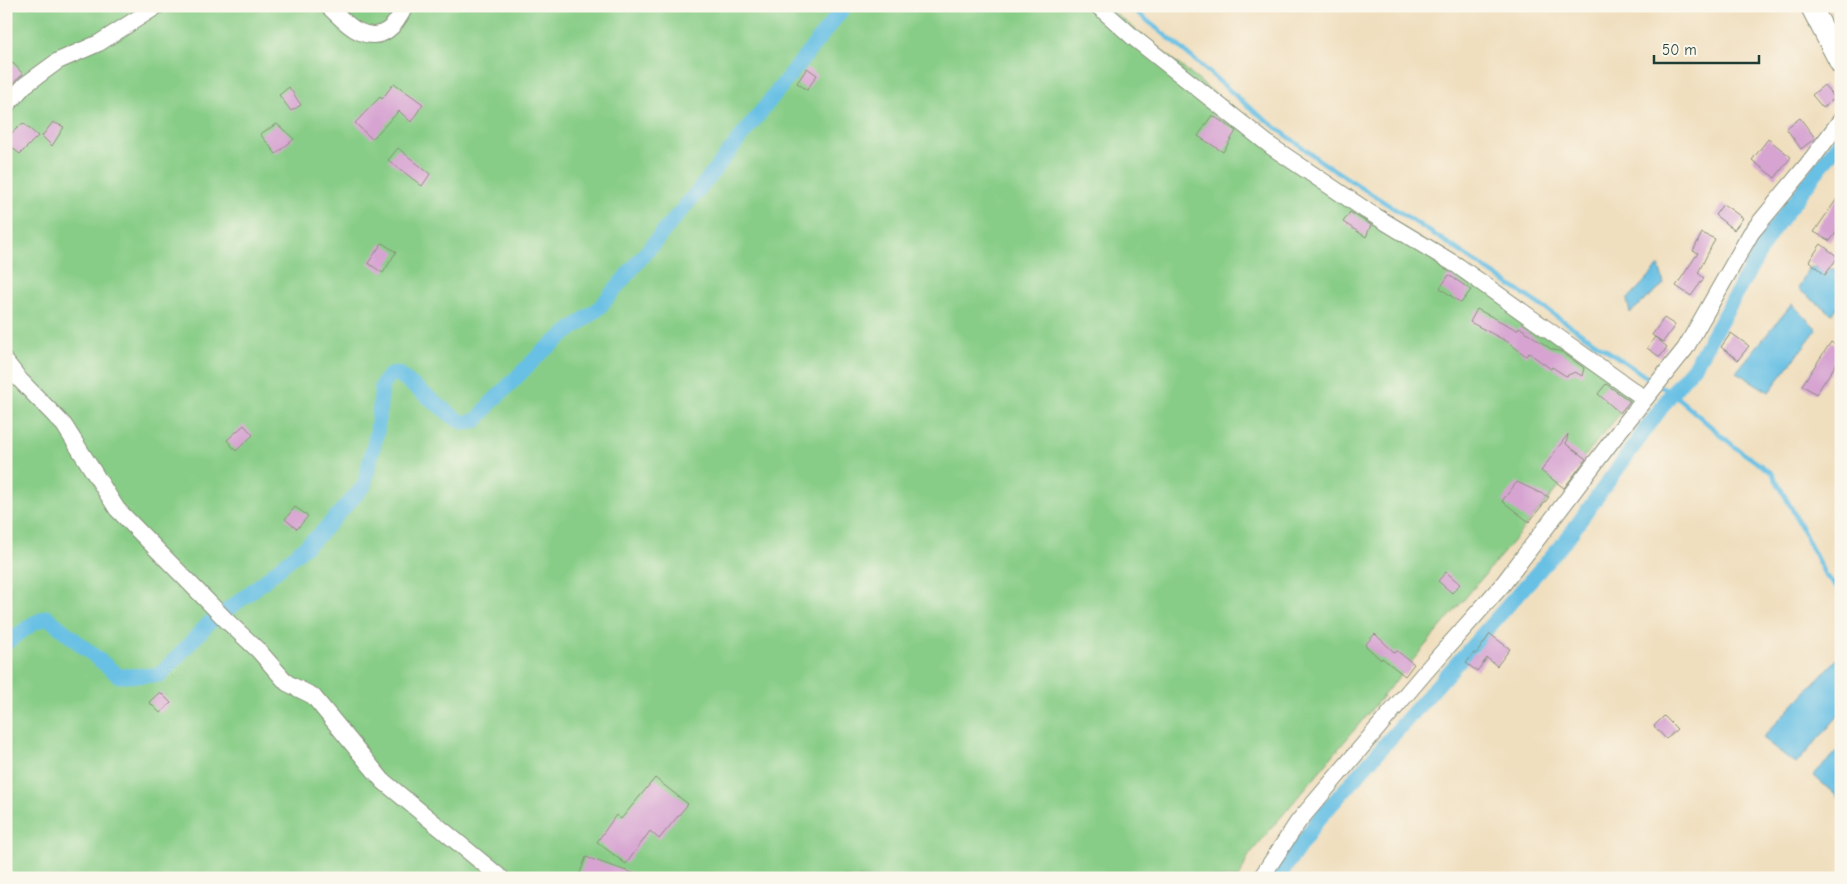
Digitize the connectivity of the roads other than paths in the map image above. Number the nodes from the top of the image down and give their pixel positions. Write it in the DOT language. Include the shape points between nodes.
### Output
graph roads {
  1 [pos="157,6"];
  2 [pos="328,6"];
  3 [pos="405,6"];
  4 [pos="1098,6"];
  5 [pos="1811,6"];
  6 [pos="1841,64"];
  7 [pos="6,106"];
  8 [pos="1841,120"];
  9 [pos="6,362"];
  10 [pos="1648,396"];
  11 [pos="501,878"];
  12 [pos="1262,878"];
  1 -- 7 [label="street" via="100,44 58,61 24,85"];
  2 -- 3 [label="street" via="357,31 375,36 389,31"];
  4 -- 10 [label="street" via="1272,147 1367,211 1458,266"];
  5 -- 6 [label="main road"];
  8 -- 10 [label="street" via="1751,233 1685,349"];
  9 -- 11 [label="street" via="64,425 117,509 288,683 313,696 383,781"];
  10 -- 12 [label="street" via="1503,584 1298,822"];
}
